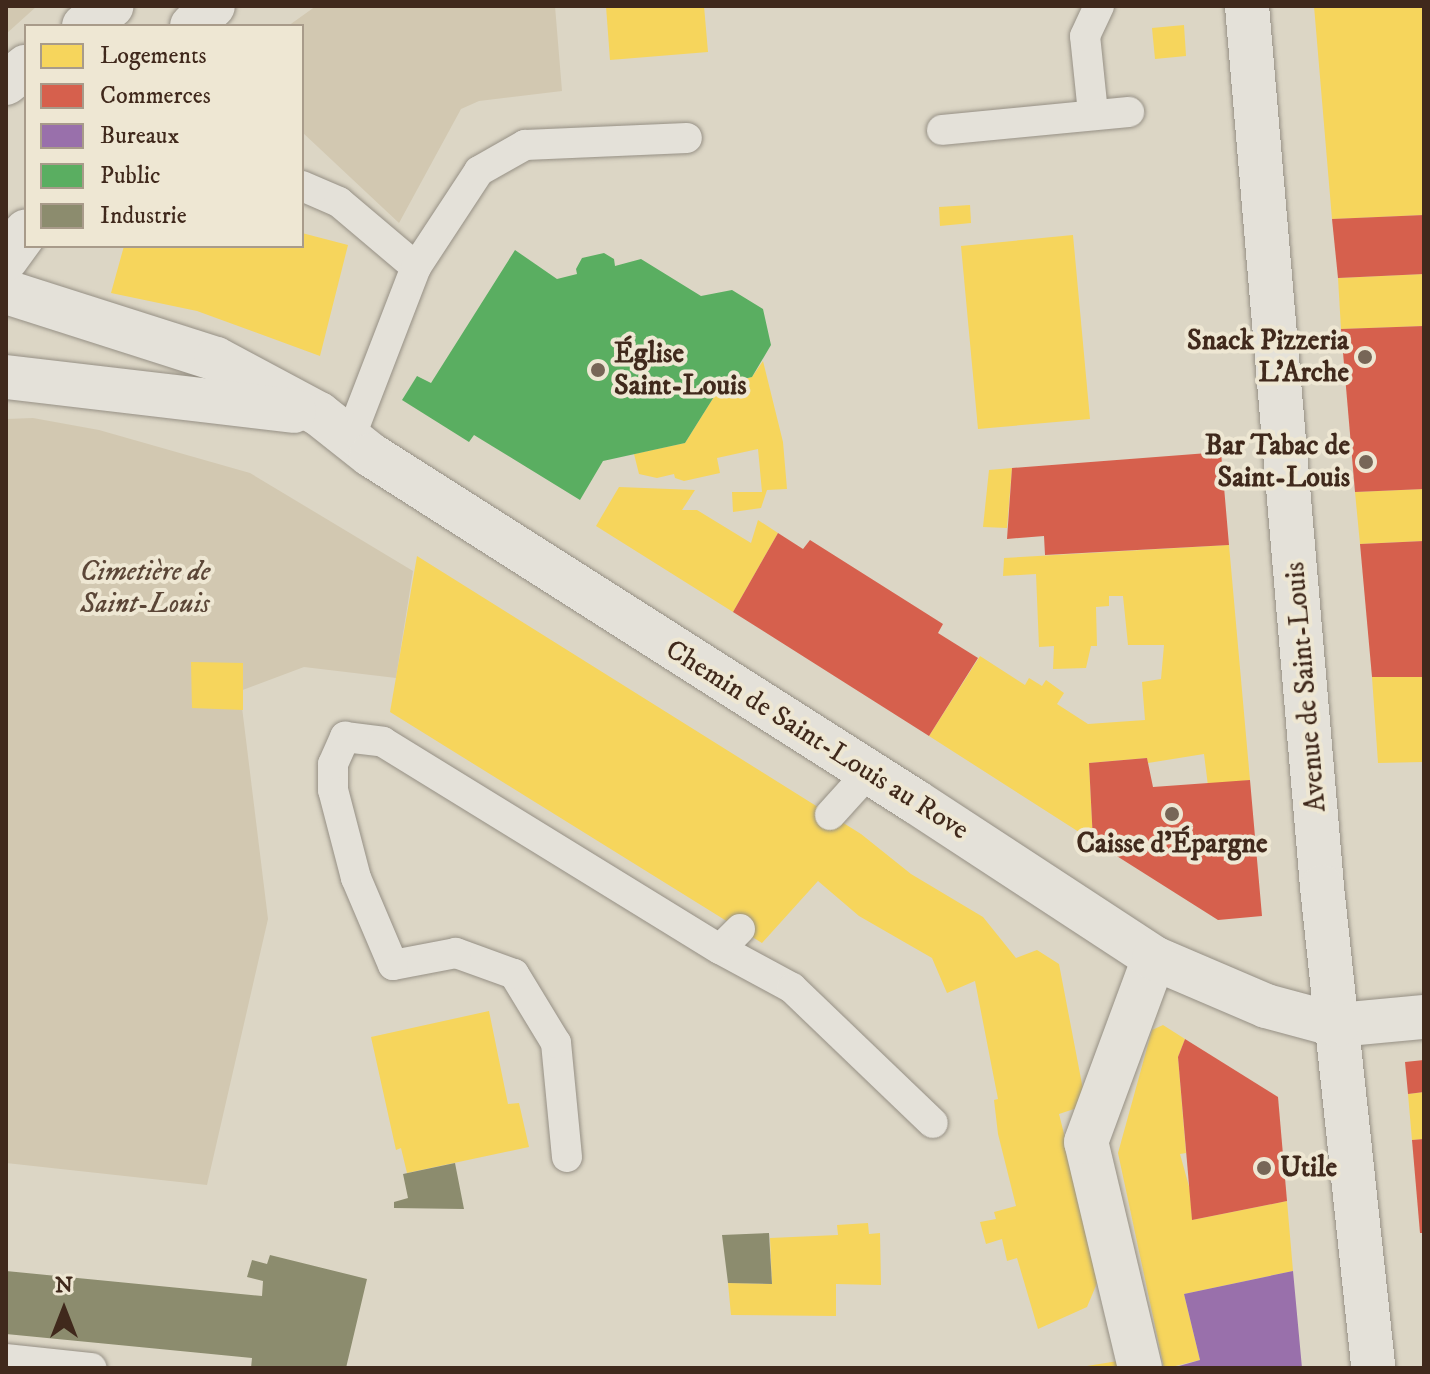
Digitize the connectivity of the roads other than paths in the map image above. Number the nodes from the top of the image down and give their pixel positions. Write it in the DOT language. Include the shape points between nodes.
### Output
graph roads {
  1 [pos="90,6"];
  2 [pos="112,6"];
  3 [pos="213,6"];
  4 [pos="1099,6"];
  5 [pos="1247,6"];
  6 [pos="71,24"];
  7 [pos="87,24"];
  8 [pos="194,24"];
  9 [pos="1129,112"];
  10 [pos="1093,113"];
  11 [pos="942,130"];
  12 [pos="687,138"];
  13 [pos="304,187"];
  14 [pos="24,234"];
  15 [pos="6,259"];
  16 [pos="416,267"];
  17 [pos="6,292"];
  18 [pos="6,377"];
  19 [pos="334,426"];
  20 [pos="868,773"];
  21 [pos="830,815"];
  22 [pos="1154,958"];
  23 [pos="1424,1017"];
  24 [pos="1337,1025"];
  25 [pos="933,1123"];
  26 [pos="567,1157"];
  27 [pos="6,1359"];
  28 [pos="92,1368"];
  29 [pos="1140,1368"];
  30 [pos="1373,1368"];
  1 -- 6 [label="street"];
  2 -- 7 [label="street"];
  3 -- 8 [label="street"];
  4 -- 10 [label="lane" via="1085,36"];
  5 -- 24 [label="street, Avenue de Saint-Louis"];
  9 -- 10 [label="lane"];
  10 -- 11 [label="lane"];
  12 -- 16 [label="lane" via="525,145 479,171"];
  13 -- 16 [label="lane" via="339,202"];
  14 -- 15 [label="street"];
  16 -- 19 [label="lane"];
  17 -- 19 [label="street, Chemin de Saint-Louis au Rove" via="216,359"];
  18 -- 19 [label="street, Chemin de Saint-Louis au Rove"];
  19 -- 20 [label="street, Chemin de Saint-Louis au Rove"];
  20 -- 21 [label="lane"];
  20 -- 22 [label="street, Chemin de Saint-Louis au Rove"];
  22 -- 24 [label="street, Chemin de Saint-Louis au Rove" via="1266,1006"];
  22 -- 29 [label="street" via="1086,1142"];
  23 -- 24 [label="street"];
  24 -- 30 [label="street, Avenue de Saint-Louis"];
  25 -- 26 [label="lane" via="792,988 730,939 383,742 345,737 333,764 333,790 356,878 393,965 456,953 514,974 556,1043"];
  27 -- 28 [label="lane"];
}
